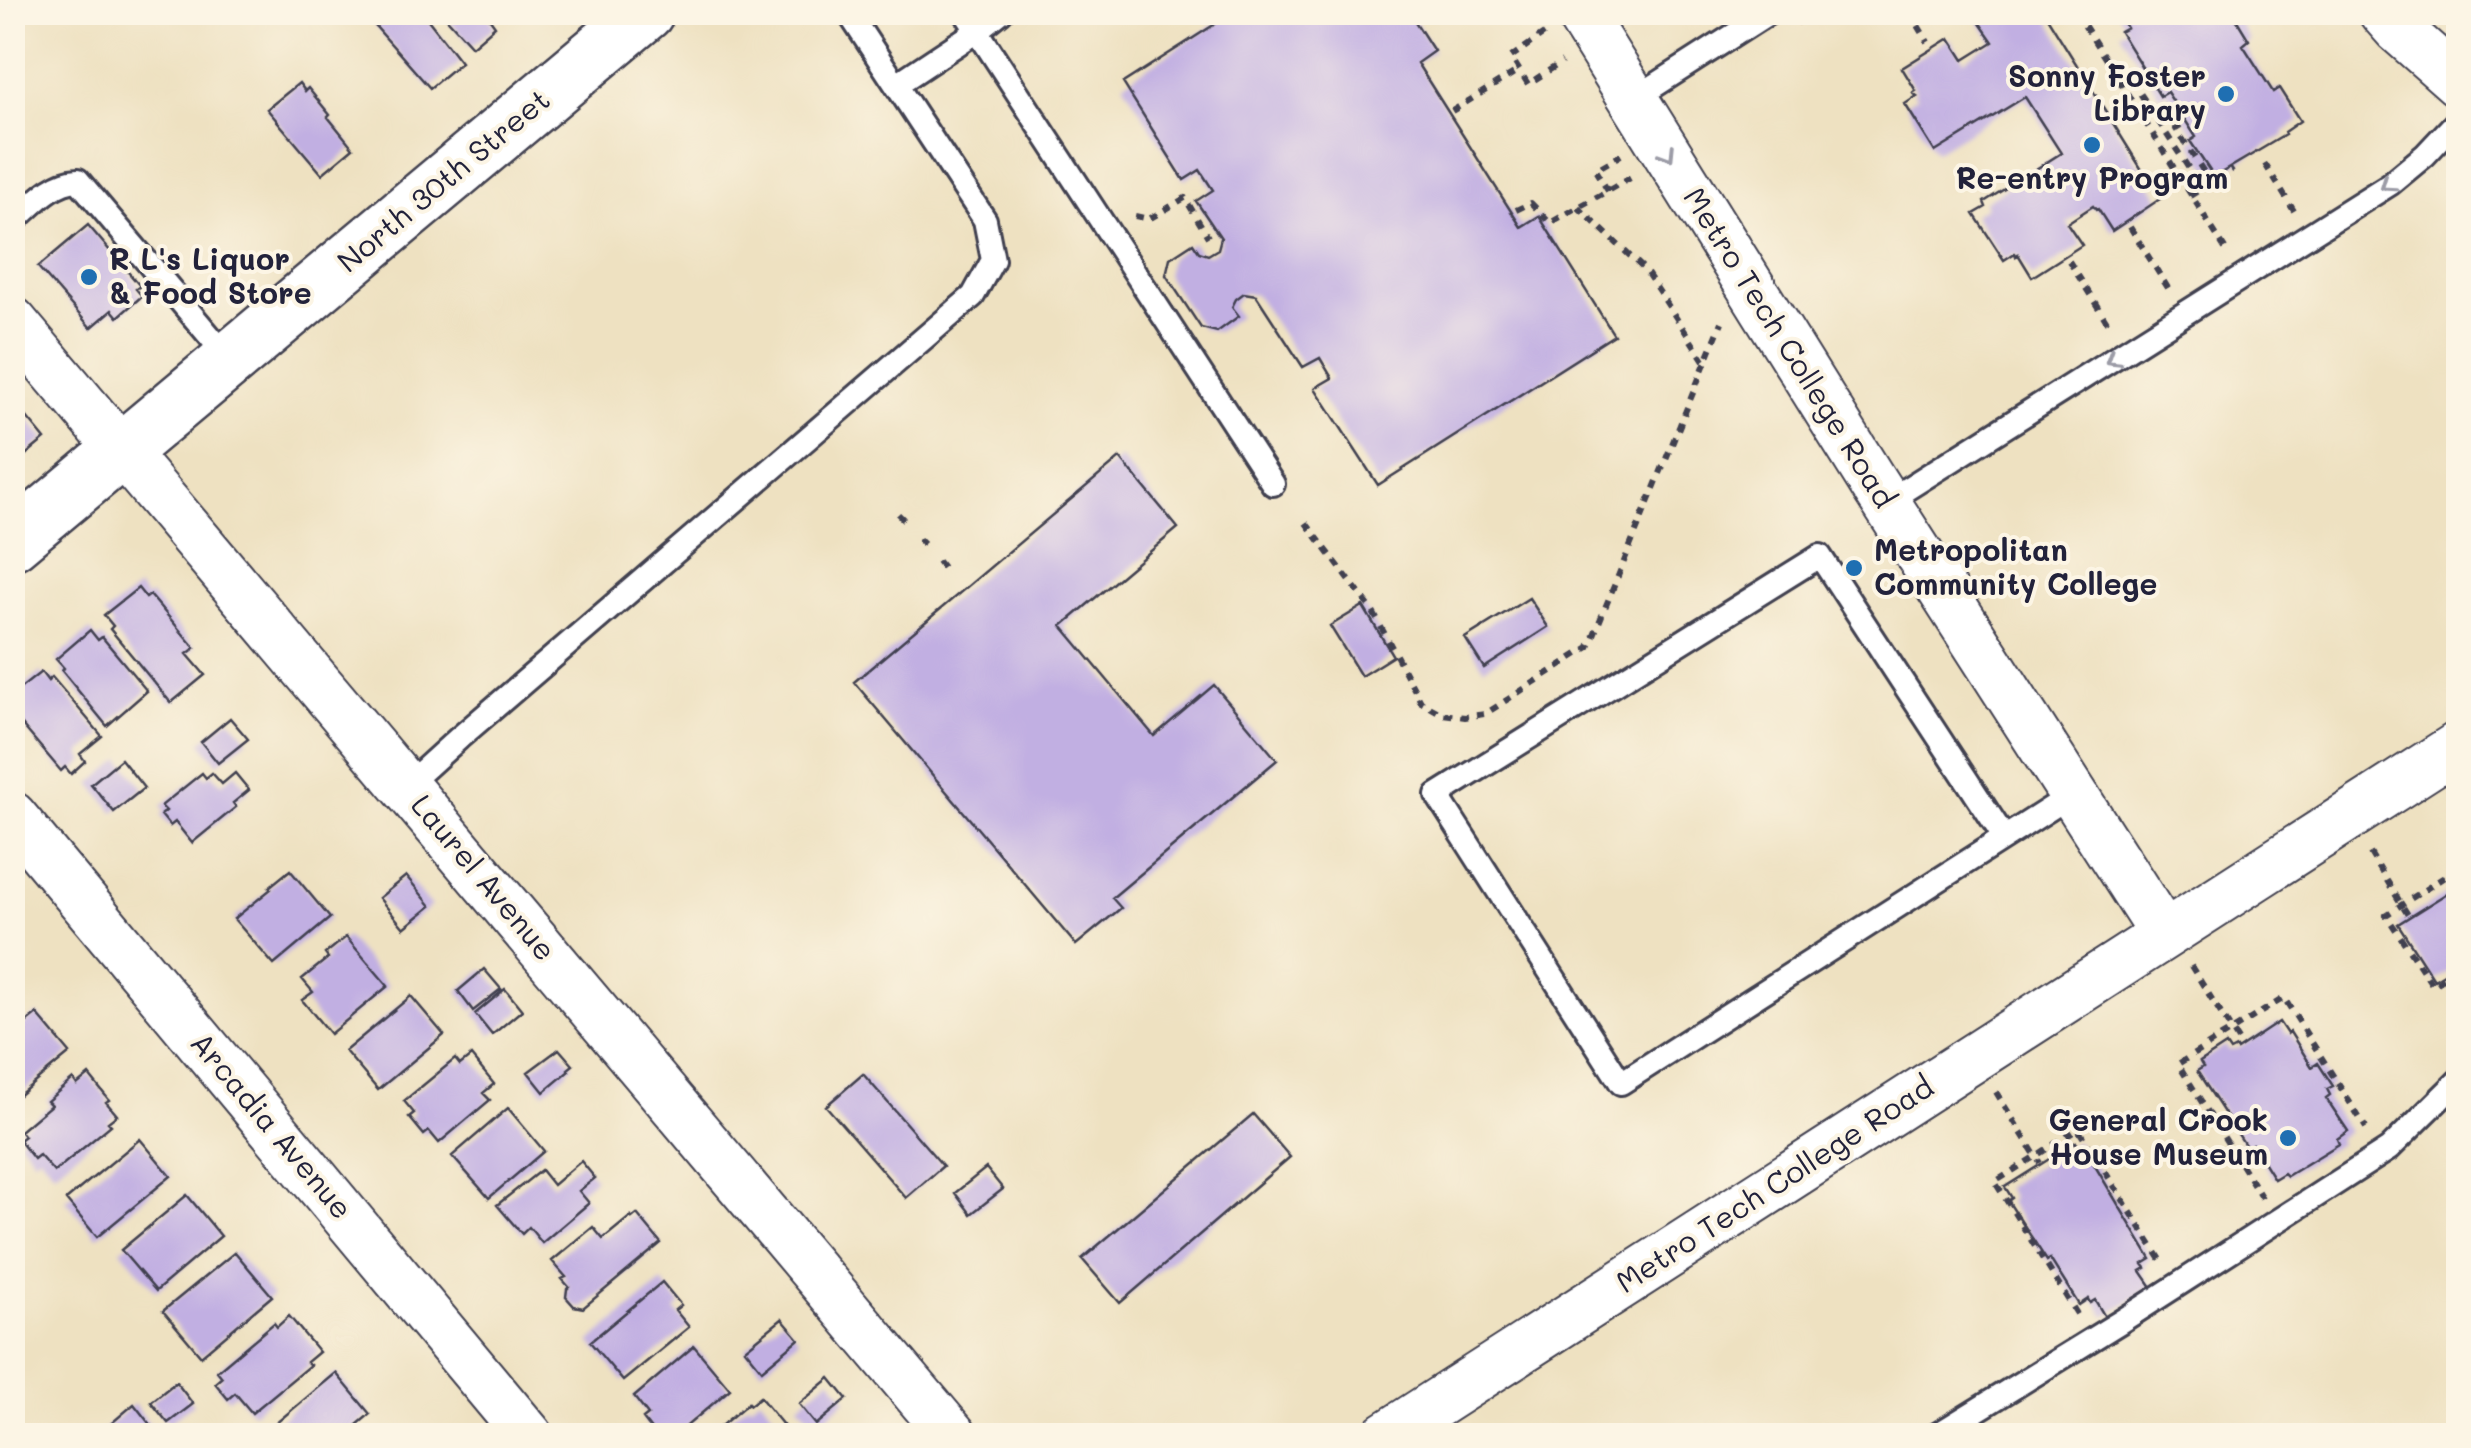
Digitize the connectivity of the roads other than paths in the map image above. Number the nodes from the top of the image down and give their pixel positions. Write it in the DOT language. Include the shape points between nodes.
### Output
graph roads {
  1 [pos="646,12"];
  2 [pos="848,12"];
  3 [pos="1001,12"];
  4 [pos="1770,12"];
  5 [pos="2383,12"];
  6 [pos="971,22"];
  7 [pos="1570,30"];
  8 [pos="2458,82"];
  9 [pos="897,84"];
  10 [pos="1634,99"];
  11 [pos="2458,120"];
  12 [pos="12,223"];
  13 [pos="12,321"];
  14 [pos="230,360"];
  15 [pos="122,450"];
  16 [pos="1273,484"];
  17 [pos="1886,502"];
  18 [pos="12,542"];
  19 [pos="2458,746"];
  20 [pos="406,786"];
  21 [pos="2073,794"];
  22 [pos="12,816"];
  23 [pos="2004,837"];
  24 [pos="2178,951"];
  25 [pos="2458,1081"];
  26 [pos="529,1436"];
  27 [pos="953,1436"];
  28 [pos="1386,1436"];
  29 [pos="1935,1436"];
  1 -- 14 [label="highway, North 30th Street"];
  2 -- 9 [label="lane"];
  3 -- 6 [label="lane"];
  4 -- 10 [label="lane"];
  5 -- 8 [label="street"];
  6 -- 9 [label="lane"];
  6 -- 16 [label="lane"];
  7 -- 10 [label="street, Metro Tech College Road"];
  9 -- 20 [label="lane" via="985,220 993,260 973,296"];
  10 -- 17 [label="street, Metro Tech College Road, one-way"];
  11 -- 17 [label="lane, one-way" via="2390,184"];
  12 -- 14 [label="lane" via="56,185 78,180"];
  13 -- 15 [label="street, Laurel Avenue"];
  14 -- 15 [label="highway, North 30th Street"];
  15 -- 18 [label="highway, North 30th Street"];
  15 -- 20 [label="street, Laurel Avenue"];
  17 -- 21 [label="street, Metro Tech College Road"];
  19 -- 24 [label="street, Metro Tech College Road"];
  20 -- 27 [label="street, Laurel Avenue"];
  21 -- 23 [label="lane"];
  21 -- 24 [label="street, Metro Tech College Road"];
  22 -- 26 [label="street, Arcadia Avenue"];
  23 -- 23 [label="lane" via="1620,1083 1437,795 1820,556"];
  24 -- 28 [label="street, Metro Tech College Road"];
  25 -- 29 [label="lane" via="2389,1149"];
}
